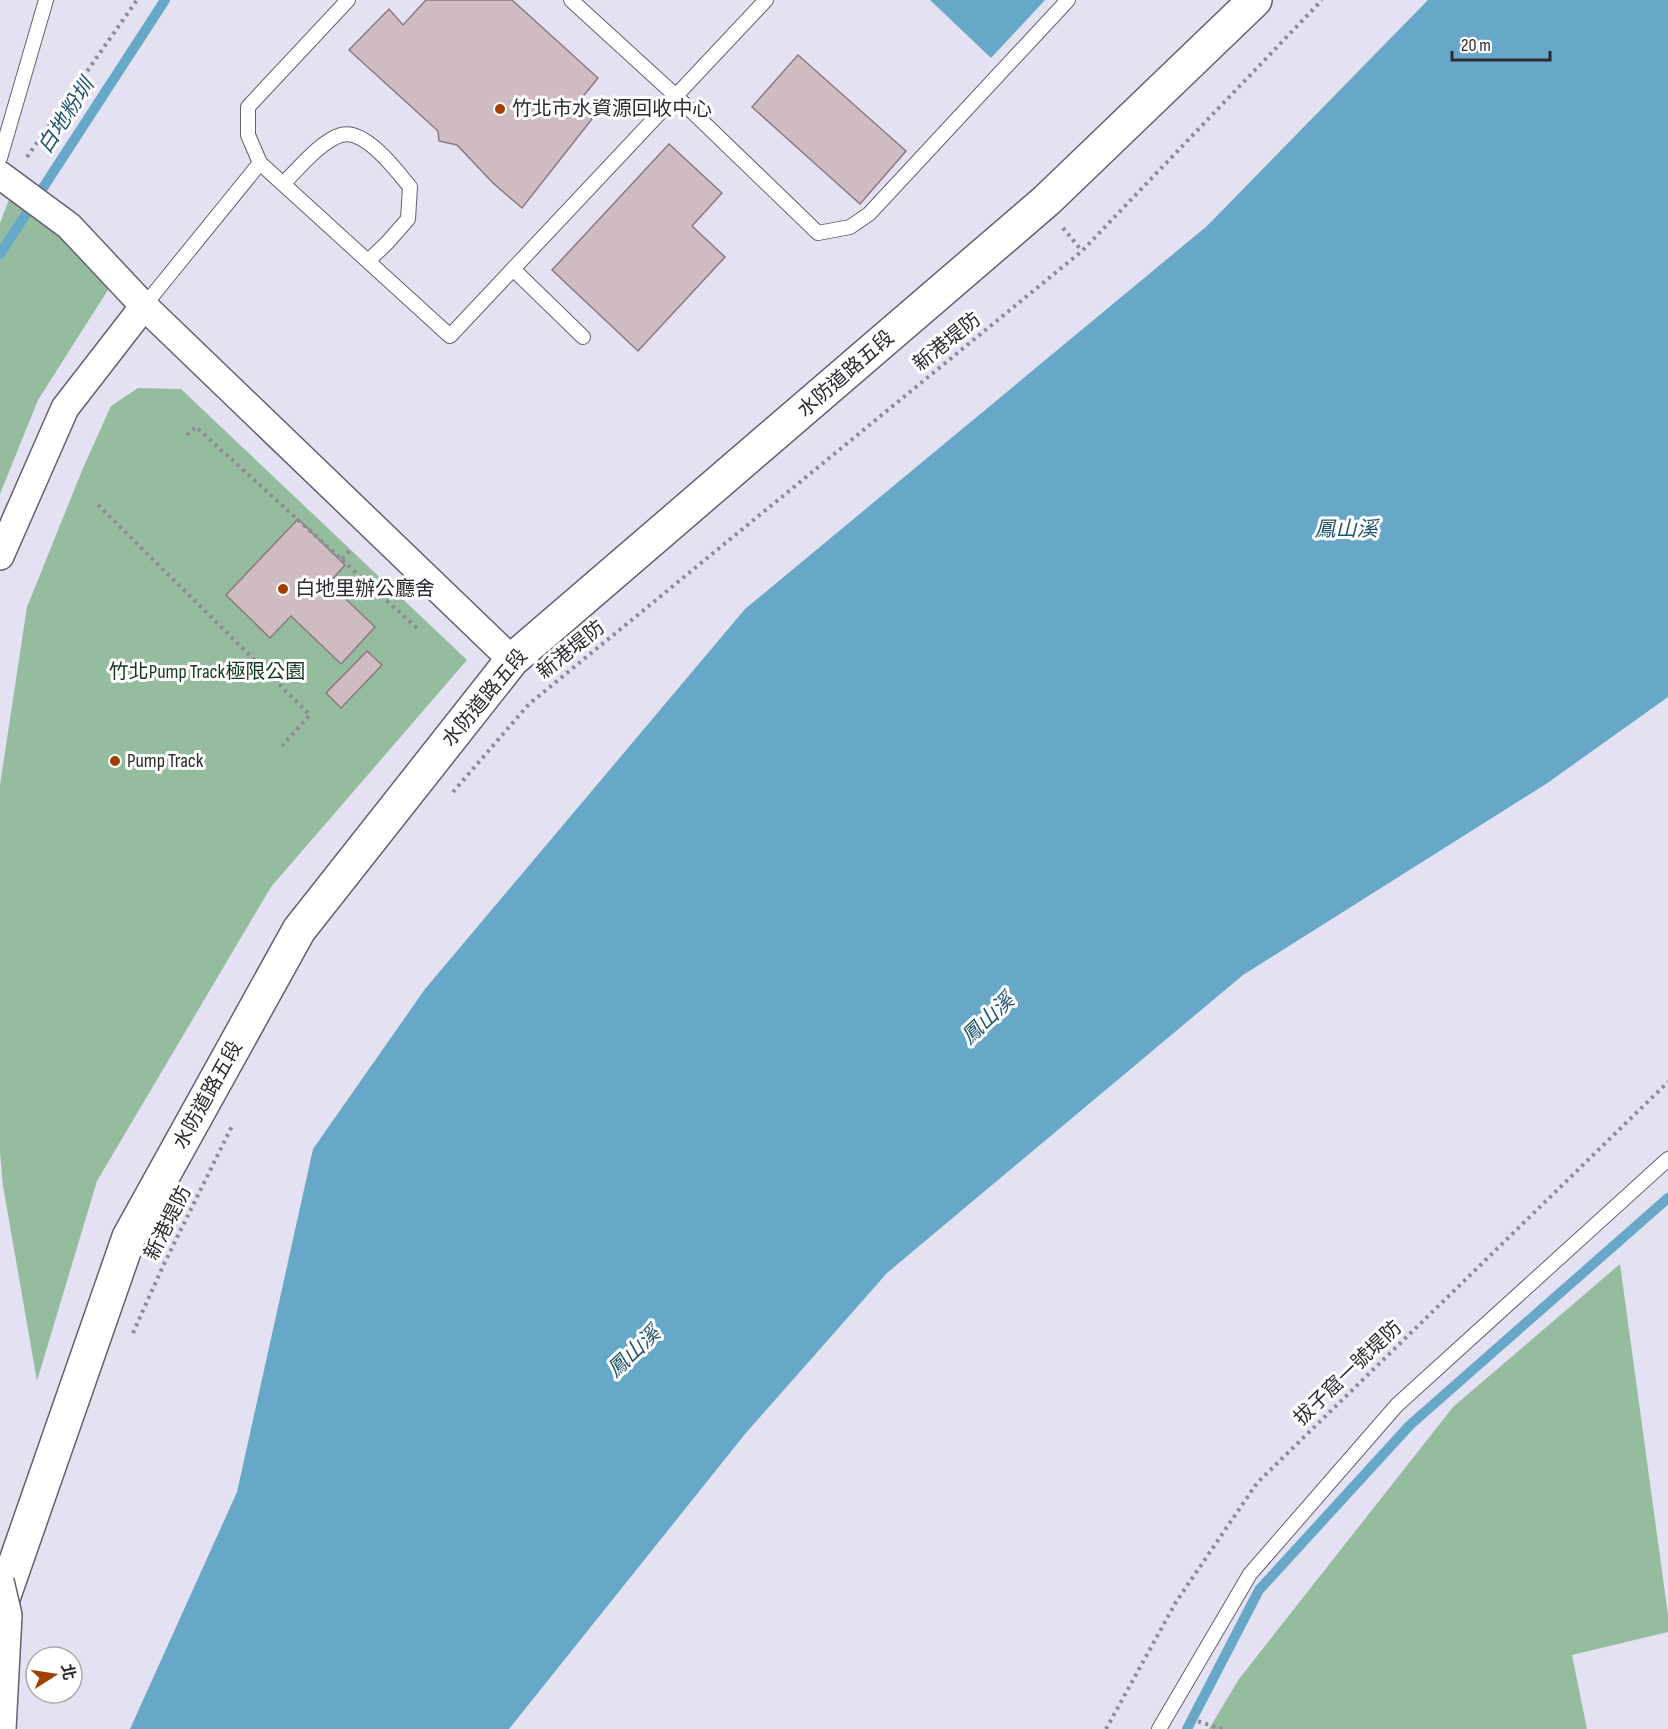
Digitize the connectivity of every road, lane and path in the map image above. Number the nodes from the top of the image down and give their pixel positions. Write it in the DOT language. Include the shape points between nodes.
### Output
graph roads {
  1 [pos="46,0"];
  2 [pos="137,0"];
  3 [pos="348,0"];
  4 [pos="571,0"];
  5 [pos="766,0"];
  6 [pos="1068,0"];
  7 [pos="1255,0"];
  8 [pos="1322,0"];
  9 [pos="675,96"];
  10 [pos="0,158"];
  11 [pos="260,163"];
  12 [pos="5,179"];
  13 [pos="284,183"];
  14 [pos="369,260"];
  15 [pos="513,269"];
  16 [pos="144,306"];
  17 [pos="583,337"];
  18 [pos="187,435"];
  19 [pos="98,505"];
  20 [pos="0,556"];
  21 [pos="419,630"];
  22 [pos="512,660"];
  23 [pos="282,746"];
  24 [pos="453,793"];
  25 [pos="1668,1082"];
  26 [pos="234,1120"];
  27 [pos="1668,1159"];
  28 [pos="130,1341"];
  29 [pos="0,1581"];
  30 [pos="0,1607"];
  31 [pos="1208,1724"];
  32 [pos="2,1729"];
  33 [pos="1106,1729"];
  34 [pos="1159,1729"];
  35 [pos="1222,1729"];
  1 -- 10 [label="lane"];
  2 -- 12 [label="path"];
  3 -- 11 [label="lane" via="249,107 248,135"];
  4 -- 9 [label="lane"];
  5 -- 9 [label="lane"];
  6 -- 9 [label="lane" via="869,214 850,227 818,233"];
  7 -- 22 [label="street, 水防道路五段" via="1047,200"];
  8 -- 24 [label="path, 新港堤防" via="1082,251 529,704"];
  9 -- 15 [label="lane"];
  11 -- 13 [label="lane"];
  11 -- 16 [label="lane"];
  12 -- 16 [label="street" via="69,226"];
  13 -- 14 [label="lane"];
  13 -- 14 [label="lane" via="321,147 343,134 362,138 390,163 410,187 408,219"];
  14 -- 15 [label="lane" via="450,336"];
  15 -- 17 [label="lane"];
  16 -- 20 [label="street" via="65,408"];
  16 -- 22 [label="street"];
  18 -- 21 [label="path" via="195,427"];
  19 -- 23 [label="path" via="310,715"];
  22 -- 30 [label="street, 水防道路五段" via="299,930 129,1238"];
  25 -- 33 [label="path, 拔子窟一號堤防" via="1257,1483 1176,1602"];
  26 -- 28 [label="path, 新港堤防"];
  27 -- 34 [label="lane" via="1397,1405 1250,1574"];
  29 -- 32 [label="street, bridge" via="8,1615"];
  31 -- 35 [label="path"];
}
